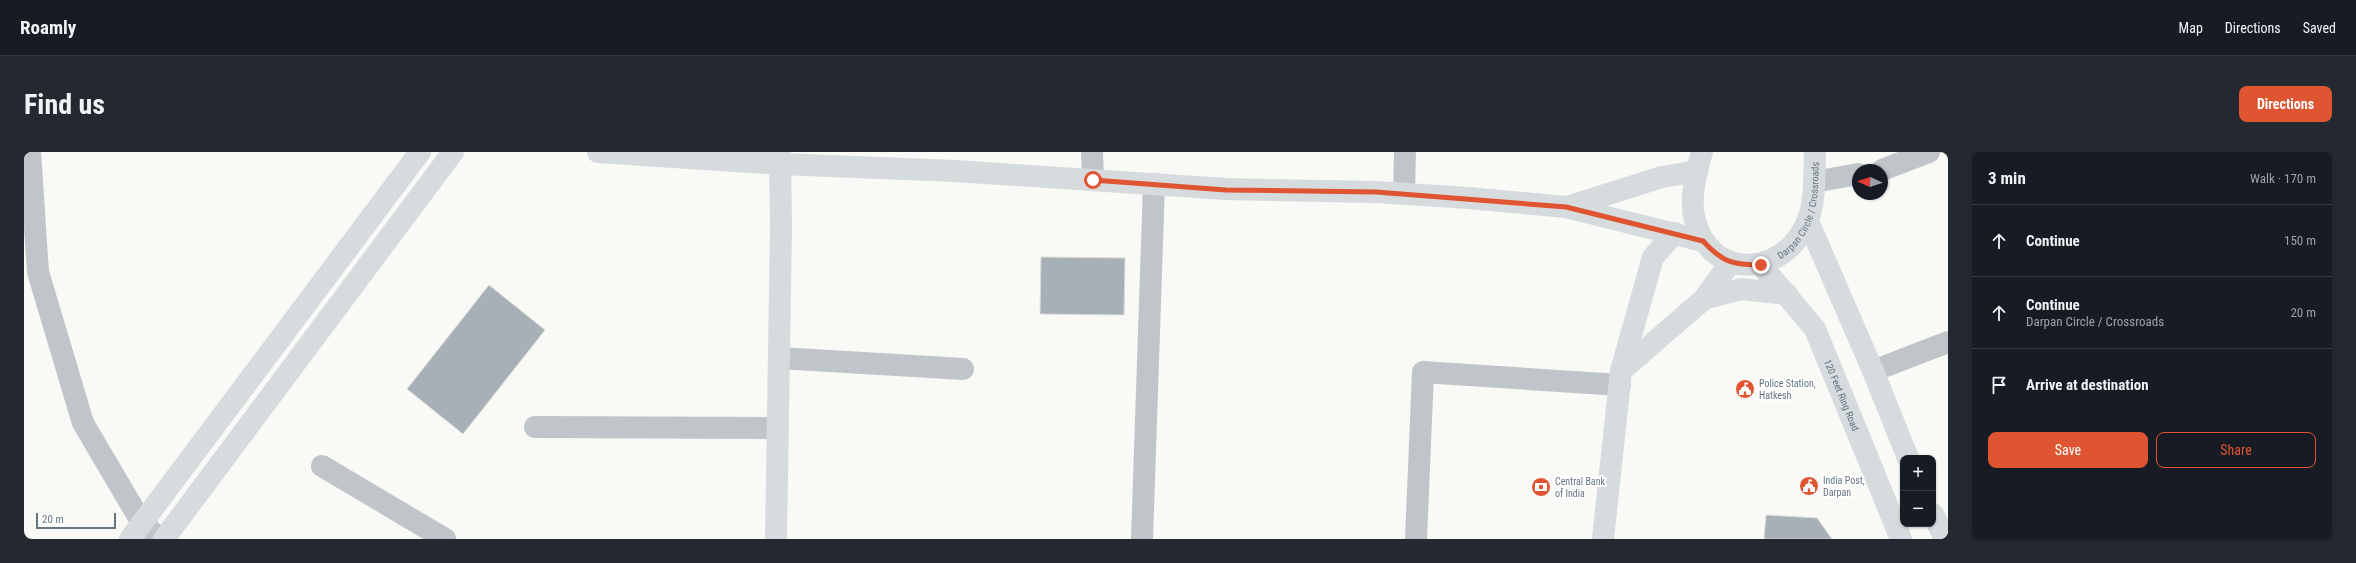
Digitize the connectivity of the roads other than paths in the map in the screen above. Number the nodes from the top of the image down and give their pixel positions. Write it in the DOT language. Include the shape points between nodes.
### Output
graph roads {
  1 [pos="30,152"];
  2 [pos="420,152"];
  3 [pos="452,152"];
  4 [pos="598,152"];
  5 [pos="1092,152"];
  6 [pos="1405,152"];
  7 [pos="1815,152"];
  8 [pos="1929,152"];
  9 [pos="780,158"];
  10 [pos="1699,162"];
  11 [pos="1888,168"];
  12 [pos="1852,175"];
  13 [pos="1093,180"];
  14 [pos="1814,182"];
  15 [pos="1154,184"];
  16 [pos="1404,194"];
  17 [pos="1566,207"];
  18 [pos="1808,221"];
  19 [pos="1675,233"];
  20 [pos="1703,241"];
  21 [pos="37,255"];
  22 [pos="1730,263"];
  23 [pos="1761,265"];
  24 [pos="24,275"];
  25 [pos="1787,294"];
  26 [pos="1704,299"];
  27 [pos="1948,342"];
  28 [pos="779,358"];
  29 [pos="963,369"];
  30 [pos="1873,371"];
  31 [pos="1620,378"];
  32 [pos="535,427"];
  33 [pos="777,428"];
  34 [pos="1907,455"];
  35 [pos="322,466"];
  36 [pos="136,531"];
  37 [pos="160,539"];
  38 [pos="164,539"];
  39 [pos="445,539"];
  40 [pos="776,539"];
  41 [pos="1142,539"];
  42 [pos="1416,539"];
  43 [pos="1603,539"];
  44 [pos="1901,539"];
  1 -- 21 [label="street"];
  2 -- 36 [label="street"];
  3 -- 38 [label="street"];
  4 -- 9 [label="street"];
  5 -- 13 [label="street"];
  6 -- 16 [label="street"];
  7 -- 14 [label="street, Darpan Circle / Crossroads"];
  8 -- 11 [label="street"];
  9 -- 13 [label="street"];
  9 -- 28 [label="street"];
  10 -- 17 [label="street" via="1662,177"];
  10 -- 20 [label="street, Darpan Circle / Crossroads" via="1693,196 1695,220"];
  12 -- 14 [label="street"];
  13 -- 15 [label="street"];
  14 -- 18 [label="street, Darpan Circle / Crossroads"];
  15 -- 16 [label="street" via="1226,190"];
  15 -- 41 [label="street"];
  16 -- 17 [label="street"];
  17 -- 19 [label="street"];
  18 -- 23 [label="street, Darpan Circle / Crossroads" via="1798,239 1784,254"];
  18 -- 30 [label="street"];
  19 -- 20 [label="street"];
  19 -- 31 [label="street" via="1653,257"];
  20 -- 22 [label="street, Darpan Circle / Crossroads" via="1715,254"];
  21 -- 24 [label="street"];
  21 -- 36 [label="street" via="38,272 82,423"];
  22 -- 23 [label="street, Darpan Circle / Crossroads"];
  22 -- 26 [label="street"];
  23 -- 25 [label="street, 120 Feet Ring Road"];
  25 -- 26 [label="street" via="1741,289"];
  25 -- 44 [label="street, 120 Feet Ring Road" via="1815,329"];
  26 -- 31 [label="street"];
  27 -- 30 [label="street"];
  28 -- 29 [label="street"];
  28 -- 33 [label="street"];
  30 -- 34 [label="street"];
  31 -- 42 [label="street" via="1423,372"];
  31 -- 43 [label="street"];
  32 -- 33 [label="street"];
  33 -- 40 [label="street"];
  35 -- 39 [label="street"];
  36 -- 37 [label="street"];
}
